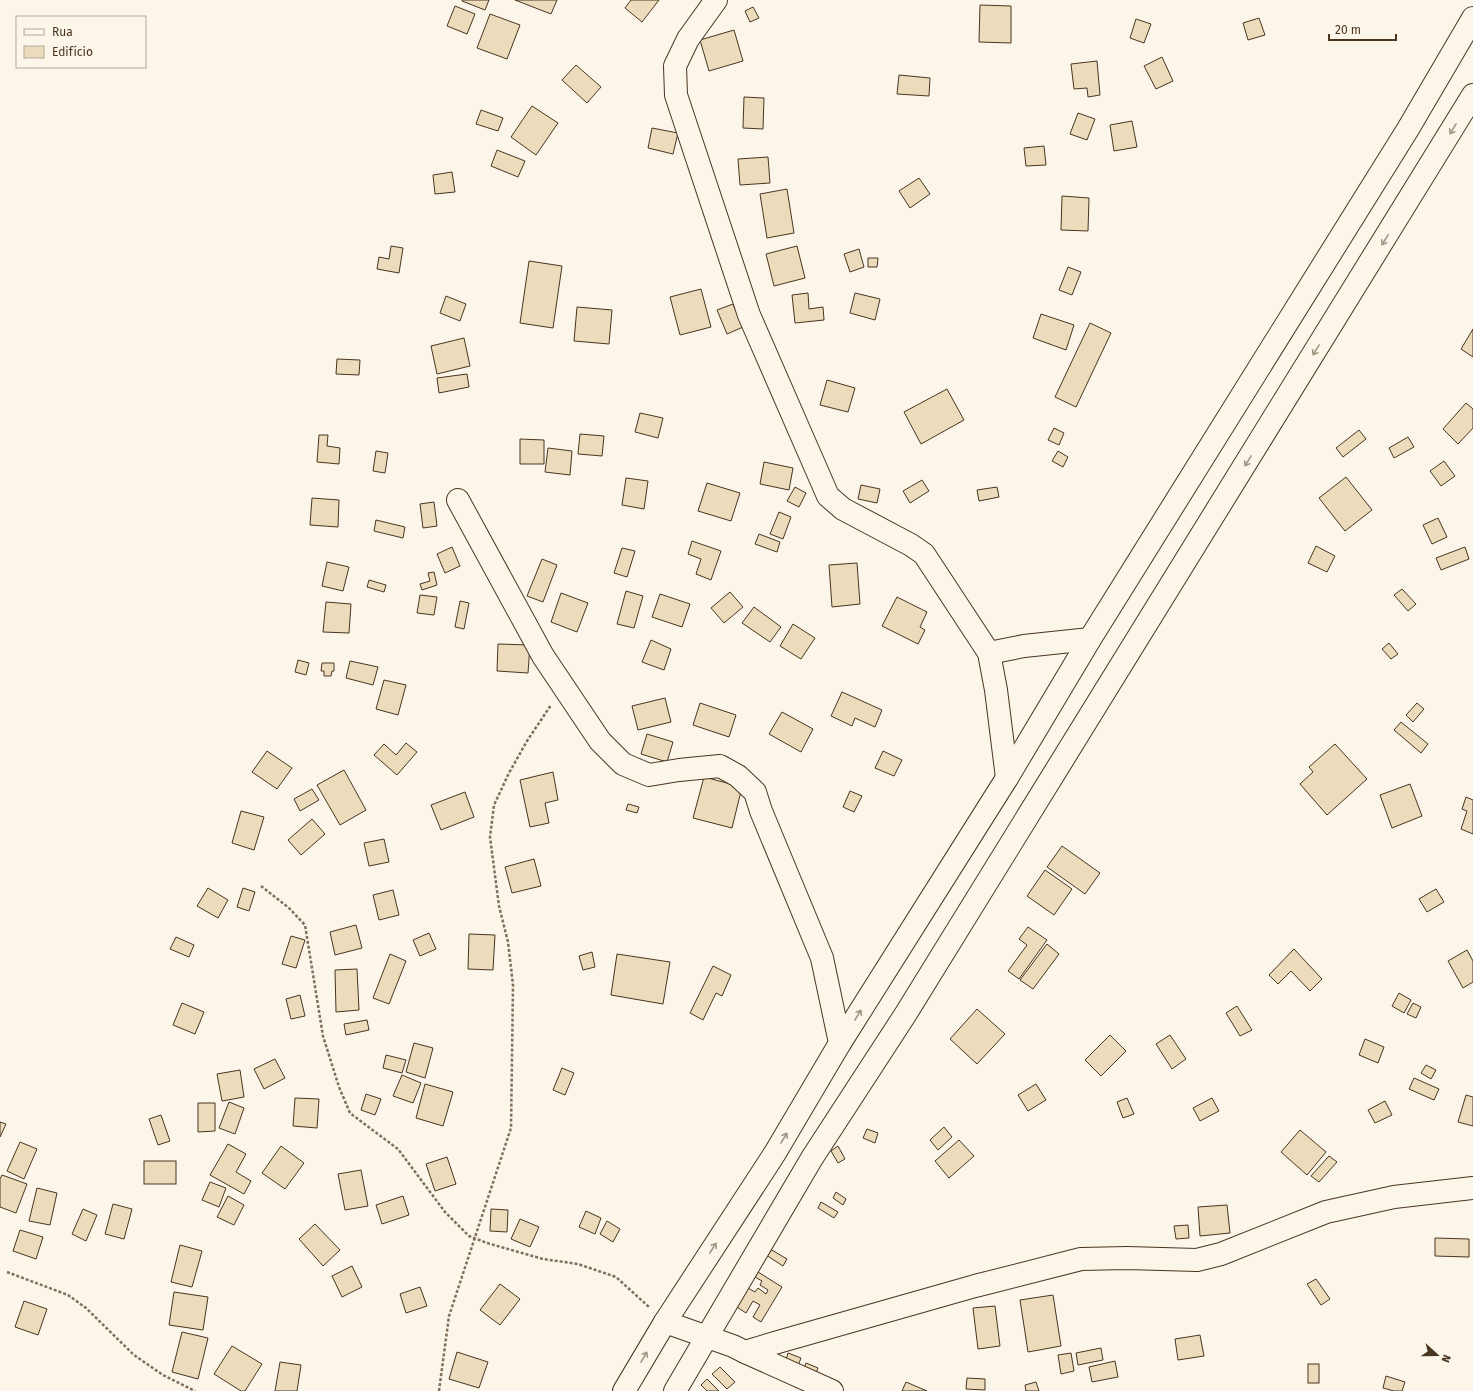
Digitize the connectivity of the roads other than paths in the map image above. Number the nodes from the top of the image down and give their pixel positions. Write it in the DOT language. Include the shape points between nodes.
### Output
graph roads {
  1 [pos="716,0"];
  2 [pos="1473,18"];
  3 [pos="1473,96"];
  4 [pos="458,500"];
  5 [pos="1090,639"];
  6 [pos="989,653"];
  7 [pos="1007,778"];
  8 [pos="840,1043"];
  9 [pos="1473,1188"];
  10 [pos="665,1322"];
  11 [pos="706,1337"];
  12 [pos="745,1352"];
  13 [pos="624,1391"];
  14 [pos="675,1391"];
  15 [pos="832,1391"];
  1 -- 6 [label="main road" via="688,38 675,66 676,95 749,315 828,496 843,509 912,545 924,554"];
  2 -- 5 [label="main road" via="1408,129"];
  3 -- 11 [label="main road, one-way" via="905,1015 812,1158"];
  4 -- 8 [label="main road" via="543,656 600,742 623,764 649,775 720,766 738,776 755,792 822,958"];
  5 -- 6 [label="main road" via="1024,646"];
  5 -- 7 [label="main road"];
  6 -- 7 [label="main road"];
  8 -- 7 [label="main road, one-way"];
  10 -- 8 [label="main road, one-way" via="775,1153"];
  9 -- 12 [label="main road" via="1394,1196 1326,1212 1221,1254 1197,1260 1081,1259 975,1286"];
  10 -- 11 [label="main road"];
  13 -- 10 [label="main road, one-way"];
  11 -- 12 [label="main road"];
  11 -- 14 [label="main road"];
  12 -- 15 [label="main road"];
}
